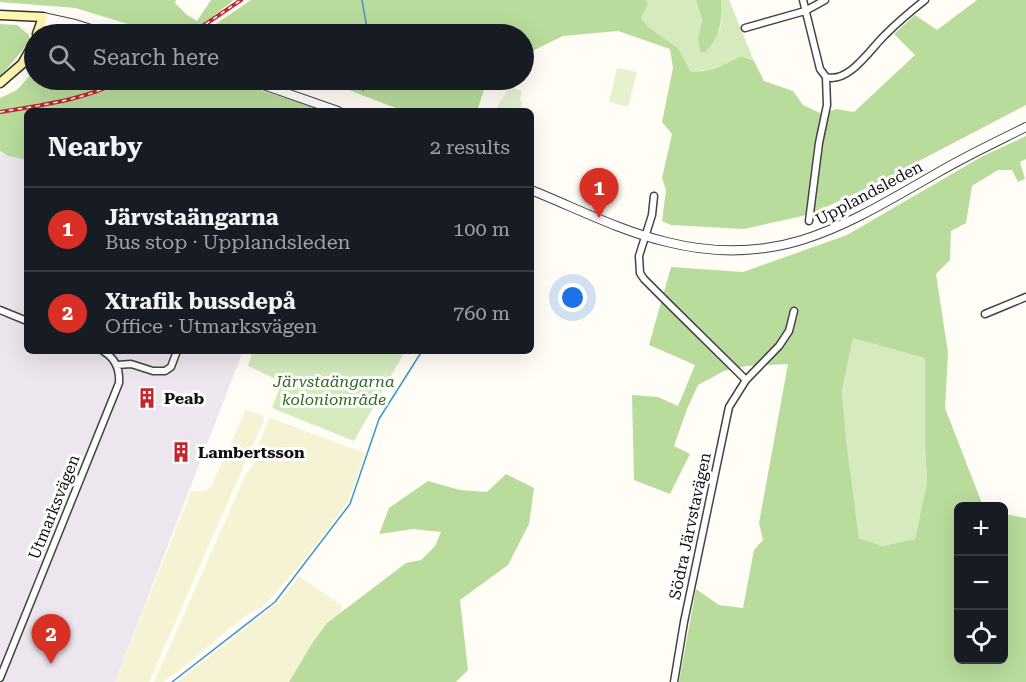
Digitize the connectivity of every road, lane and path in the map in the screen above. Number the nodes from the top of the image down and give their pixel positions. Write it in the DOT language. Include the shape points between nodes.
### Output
graph roads {
  1 [pos="803,0"];
  2 [pos="825,0"];
  3 [pos="925,0"];
  4 [pos="805,10"];
  5 [pos="0,16"];
  6 [pos="42,20"];
  7 [pos="41,24"];
  8 [pos="42,24"];
  9 [pos="62,24"];
  10 [pos="745,28"];
  11 [pos="24,60"];
  12 [pos="24,67"];
  13 [pos="826,77"];
  14 [pos="0,83"];
  15 [pos="0,87"];
  16 [pos="277,90"];
  17 [pos="327,108"];
  18 [pos="1026,127"];
  19 [pos="534,191"];
  20 [pos="654,196"];
  21 [pos="809,221"];
  22 [pos="644,236"];
  23 [pos="1026,297"];
  24 [pos="0,310"];
  25 [pos="794,311"];
  26 [pos="985,314"];
  27 [pos="24,320"];
  28 [pos="107,354"];
  29 [pos="176,354"];
  30 [pos="117,365"];
  31 [pos="746,380"];
  32 [pos="0,678"];
  33 [pos="674,682"];
  1 -- 4 [label="street"];
  2 -- 4 [label="street"];
  3 -- 13 [label="street" via="854,68 837,78"];
  4 -- 10 [label="street"];
  4 -- 13 [label="street" via="820,69"];
  5 -- 6 [label="main road"];
  6 -- 7 [label="main road"];
  6 -- 8 [label="main road"];
  6 -- 9 [label="street"];
  11 -- 14 [label="main road"];
  12 -- 15 [label="main road"];
  13 -- 21 [label="street" via="827,105"];
  16 -- 17 [label="street"];
  18 -- 22 [label="street, Upplandsleden" via="854,220 811,238 735,250 688,246"];
  19 -- 22 [label="street, Upplandsleden"];
  20 -- 22 [label="street"];
  22 -- 31 [label="street" via="639,265 644,279"];
  23 -- 26 [label="street"];
  24 -- 27 [label="street"];
  25 -- 31 [label="street, Södra Järvstavägen" via="789,331 779,346"];
  28 -- 30 [label="street"];
  29 -- 30 [label="street" via="165,371"];
  30 -- 32 [label="street, Utmarksvägen" via="119,383"];
  31 -- 33 [label="street, Södra Järvstavägen" via="729,407"];
}
